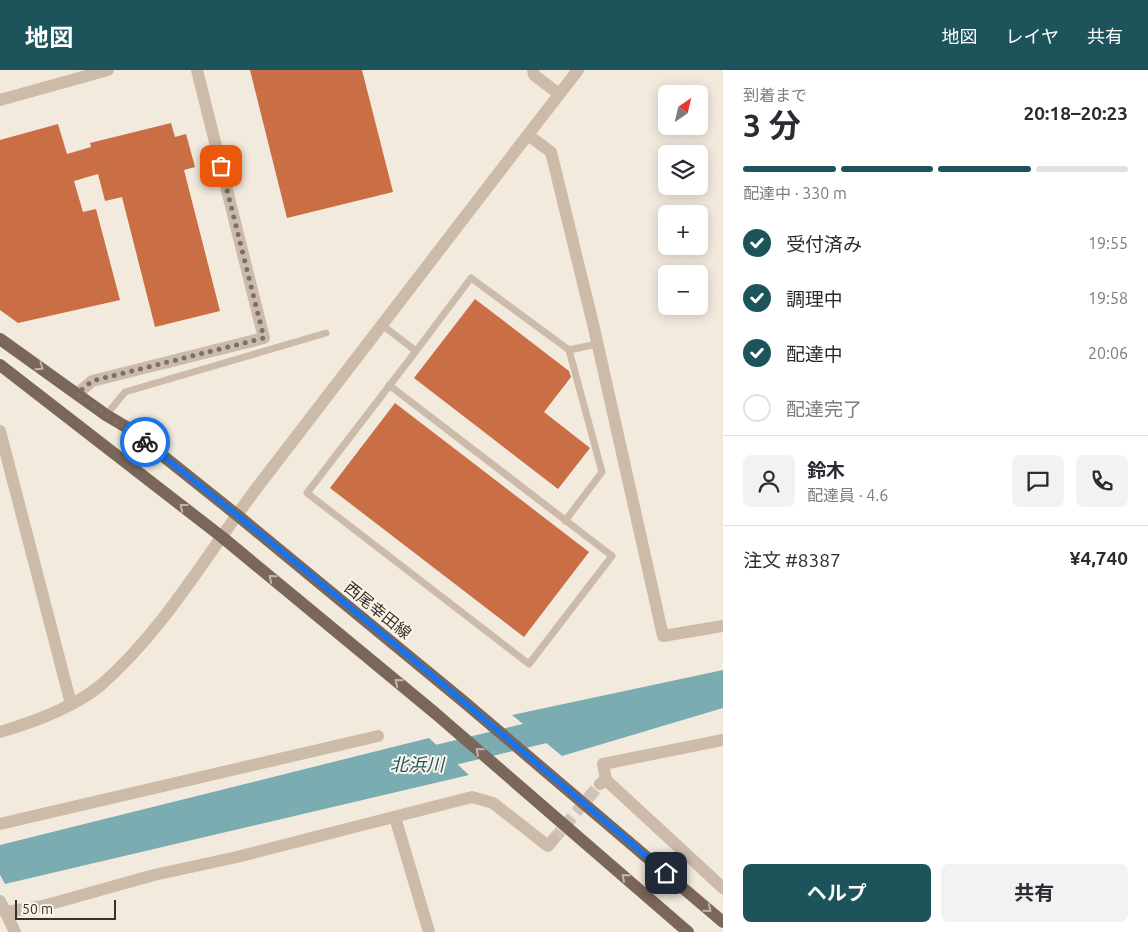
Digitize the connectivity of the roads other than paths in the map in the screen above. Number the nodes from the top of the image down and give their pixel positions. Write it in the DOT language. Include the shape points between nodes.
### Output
graph roads {
  1 [pos="108,70"];
  2 [pos="197,70"];
  3 [pos="533,70"];
  4 [pos="578,70"];
  5 [pos="559,94"];
  6 [pos="0,100"];
  7 [pos="528,135"];
  8 [pos="382,325"];
  9 [pos="326,333"];
  10 [pos="0,339"];
  11 [pos="597,344"];
  12 [pos="569,350"];
  13 [pos="416,351"];
  14 [pos="0,365"];
  15 [pos="389,386"];
  16 [pos="77,394"];
  17 [pos="106,415"];
  18 [pos="0,431"];
  19 [pos="237,514"];
  20 [pos="565,521"];
  21 [pos="222,537"];
  22 [pos="723,626"];
  23 [pos="71,704"];
  24 [pos="0,732"];
  25 [pos="378,736"];
  26 [pos="723,740"];
  27 [pos="395,817"];
  28 [pos="0,824"];
  29 [pos="553,840"];
  30 [pos="723,888"];
  31 [pos="3,906"];
  32 [pos="723,922"];
  33 [pos="15,932"];
  34 [pos="428,932"];
  35 [pos="688,932"];
  1 -- 6 [label="street"];
  2 -- 16 [label="street" via="264,338 92,381"];
  3 -- 5 [label="street" via="534,75"];
  4 -- 5 [label="street"];
  5 -- 7 [label="street"];
  7 -- 8 [label="street"];
  7 -- 11 [label="street" via="551,152"];
  8 -- 13 [label="lane"];
  8 -- 19 [label="street"];
  9 -- 17 [label="lane" via="125,392"];
  10 -- 16 [label="main road, 西尾幸田線, one-way"];
  11 -- 12 [label="lane"];
  11 -- 22 [label="street" via="663,636"];
  12 -- 13 [label="lane" via="471,278"];
  12 -- 20 [label="lane" via="602,472"];
  13 -- 15 [label="lane"];
  21 -- 14 [label="main road, one-way"];
  15 -- 20 [label="lane"];
  15 -- 20 [label="lane" via="307,493 529,664 612,556"];
  16 -- 17 [label="main road, 西尾幸田線"];
  17 -- 19 [label="main road, 西尾幸田線" via="128,428"];
  18 -- 23 [label="street"];
  19 -- 21 [label="street"];
  19 -- 32 [label="main road, 西尾幸田線, one-way" via="464,701"];
  21 -- 23 [label="street" via="130,658 98,687"];
  35 -- 21 [label="main road, one-way" via="435,713"];
  23 -- 24 [label="street" via="47,717"];
  25 -- 28 [label="street"];
  26 -- 30 [label="street" via="603,764 603,782"];
  27 -- 29 [label="street" via="472,796 492,803 548,846"];
  27 -- 31 [label="street" via="154,875 43,906"];
  27 -- 34 [label="street"];
  31 -- 33 [label="street"];
}
